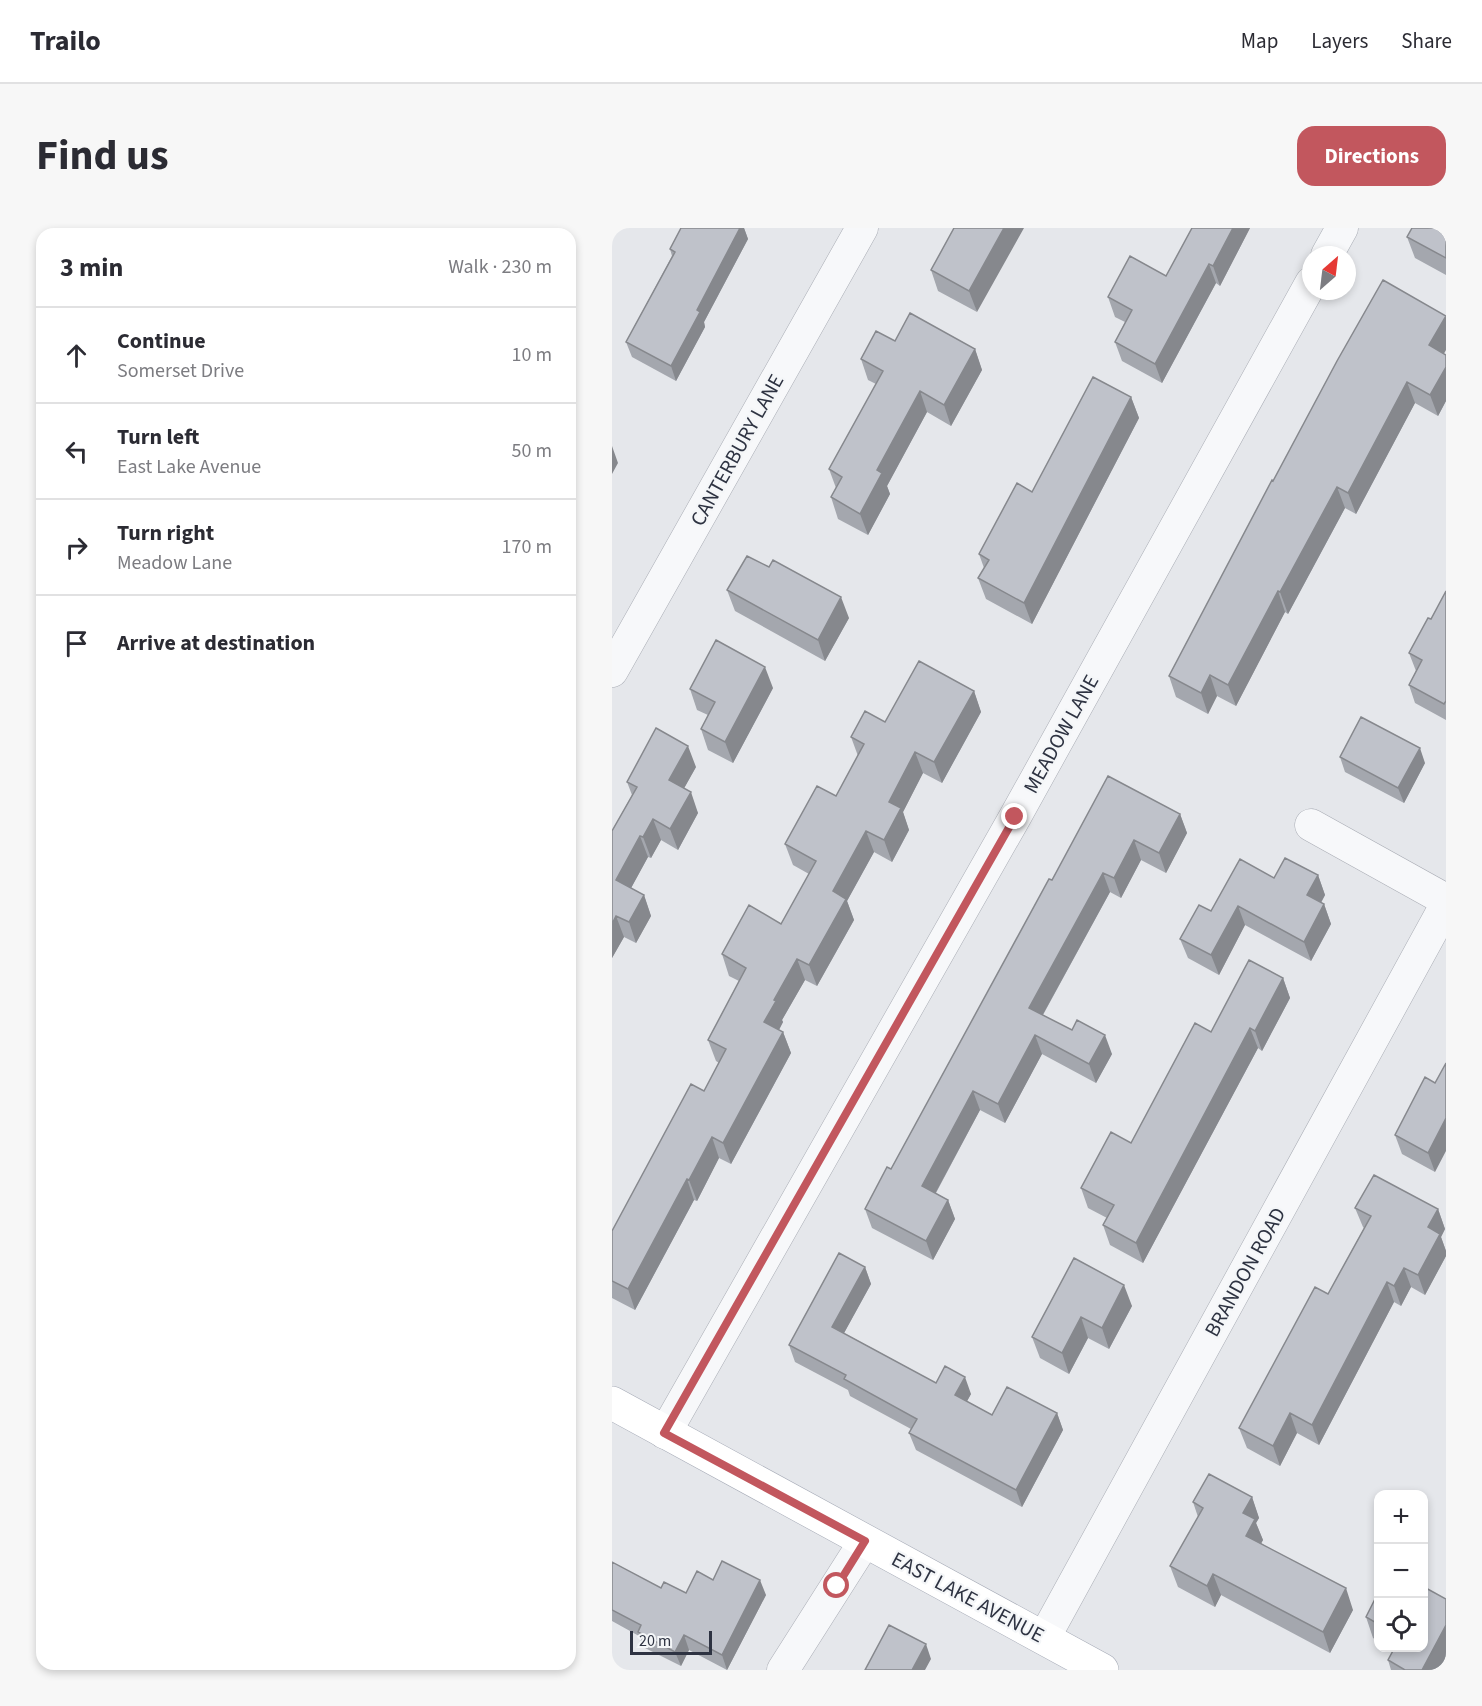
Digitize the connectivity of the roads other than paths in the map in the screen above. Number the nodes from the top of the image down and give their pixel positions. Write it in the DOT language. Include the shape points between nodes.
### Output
graph roads {
  1 [pos="862,228"];
  2 [pos="1342,228"];
  3 [pos="1332,246"];
  4 [pos="1302,299"];
  5 [pos="612,671"];
  6 [pos="1311,825"];
  7 [pos="1446,900"];
  8 [pos="1446,905"];
  9 [pos="612,1403"];
  10 [pos="664,1433"];
  11 [pos="865,1541"];
  12 [pos="1044,1638"];
  13 [pos="783,1670"];
  14 [pos="1102,1670"];
  1 -- 5 [label="street, CANTERBURY LANE"];
  2 -- 3 [label="street"];
  4 -- 10 [label="street, MEADOW LANE" via="1015,817"];
  6 -- 7 [label="street"];
  8 -- 12 [label="street, BRANDON ROAD"];
  9 -- 10 [label="main road, EAST LAKE AVENUE"];
  10 -- 11 [label="main road, EAST LAKE AVENUE"];
  11 -- 12 [label="main road, EAST LAKE AVENUE"];
  11 -- 13 [label="street"];
  12 -- 14 [label="main road, EAST LAKE AVENUE"];
}
